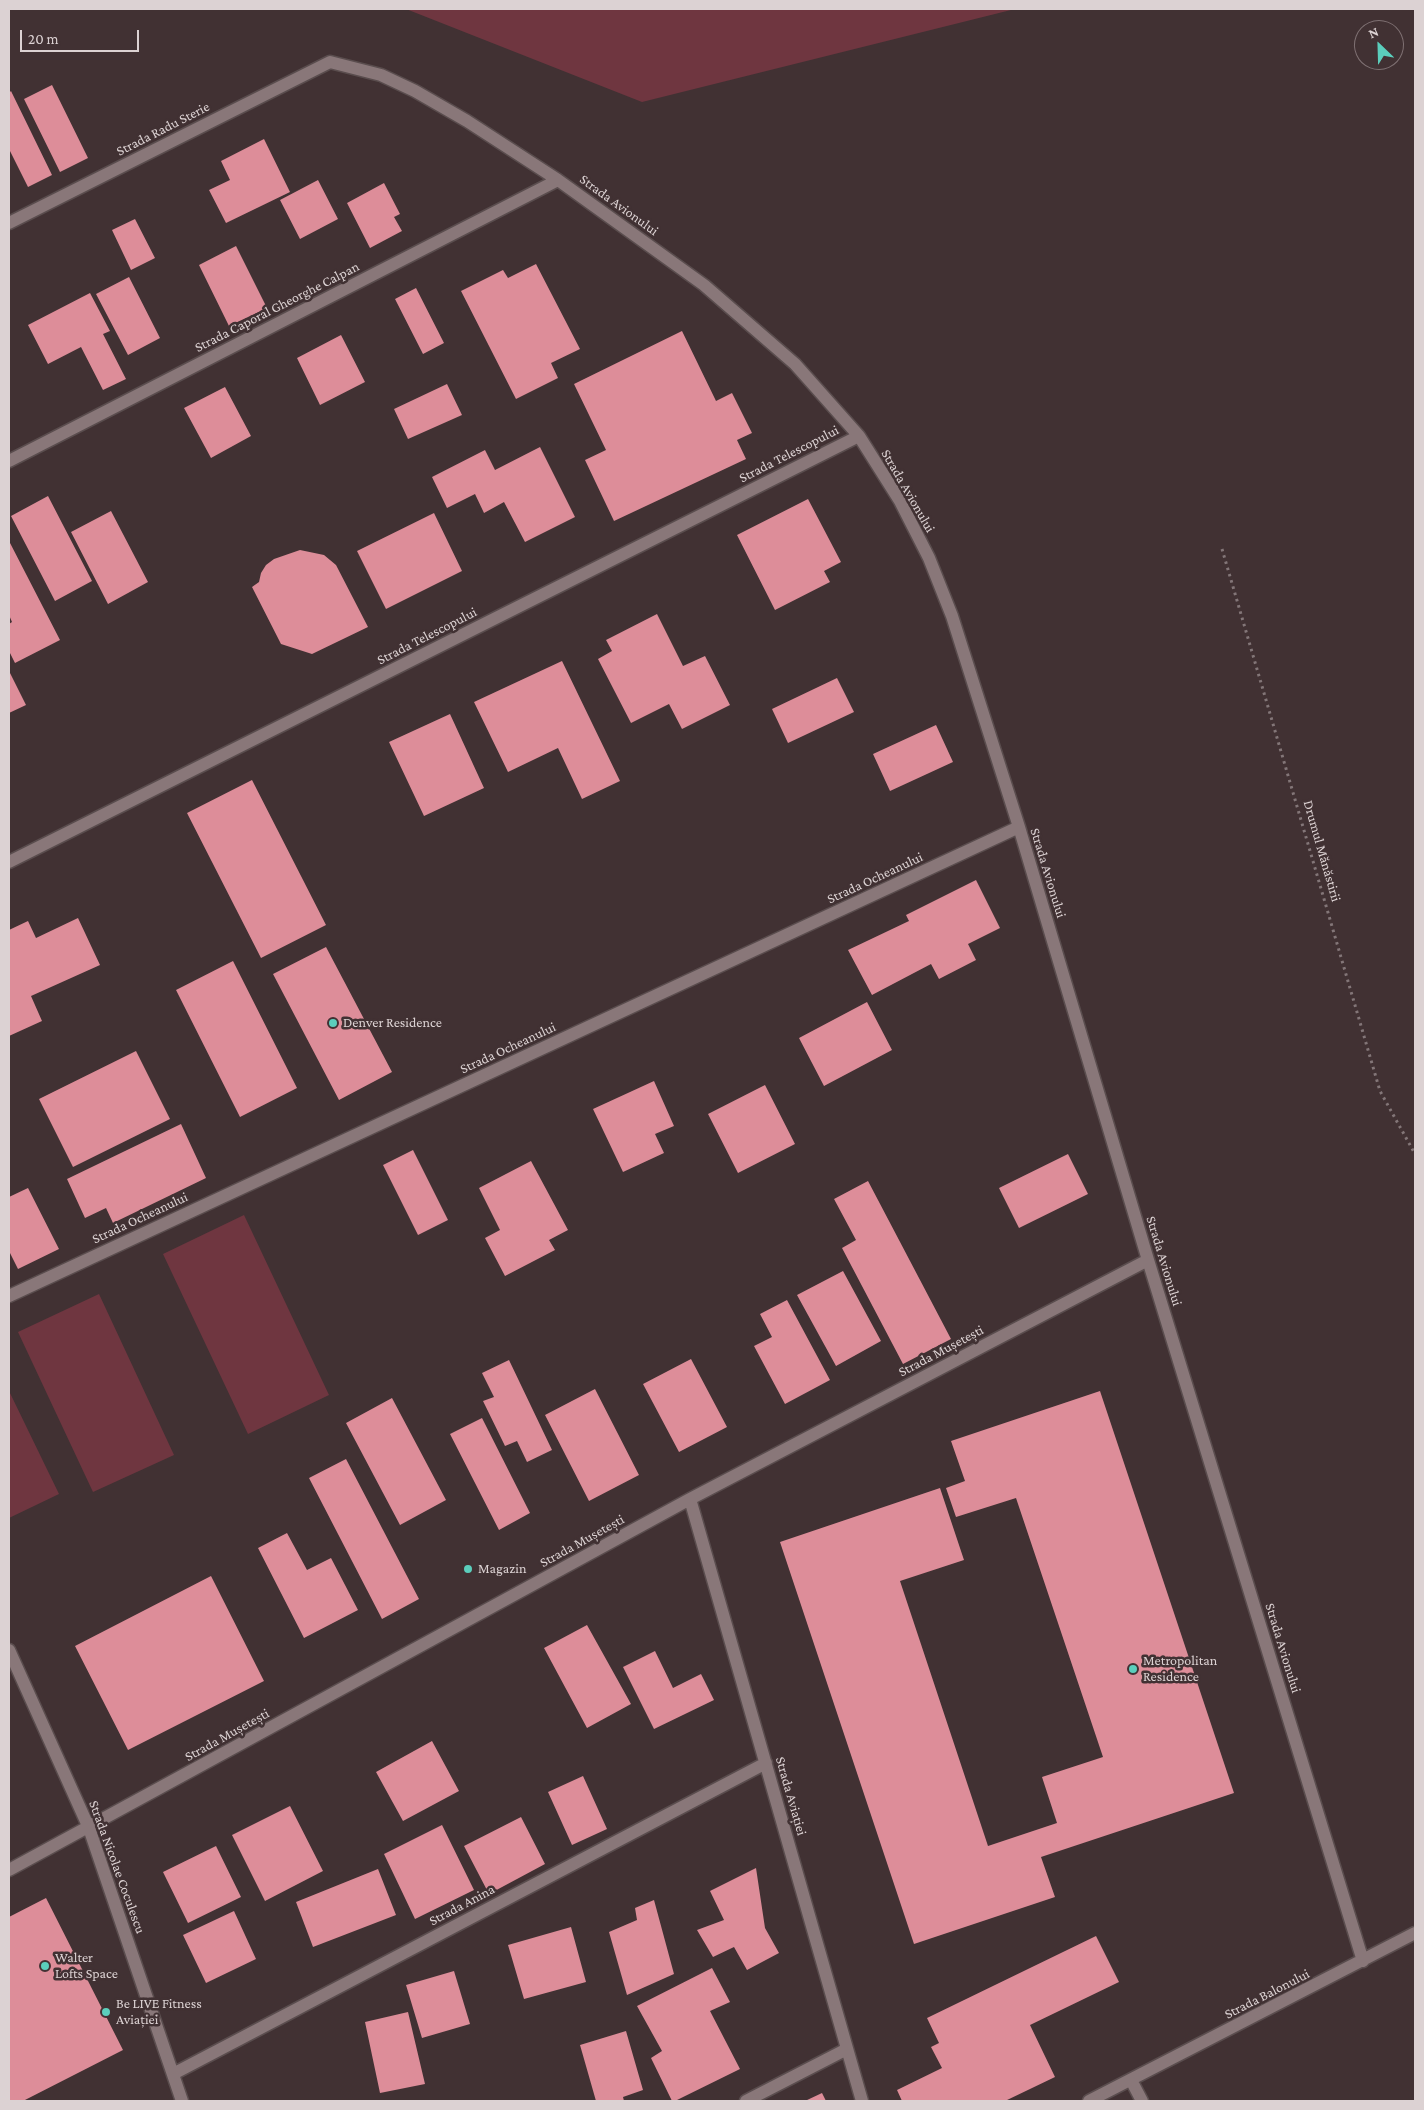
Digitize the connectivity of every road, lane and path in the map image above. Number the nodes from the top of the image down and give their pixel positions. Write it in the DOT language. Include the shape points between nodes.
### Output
graph roads {
  1 [pos="330,62"];
  2 [pos="558,180"];
  3 [pos="9,223"];
  4 [pos="859,436"];
  5 [pos="9,461"];
  6 [pos="1222,548"];
  7 [pos="1019,827"];
  8 [pos="9,862"];
  9 [pos="1415,1154"];
  10 [pos="1148,1260"];
  11 [pos="9,1296"];
  12 [pos="690,1499"];
  13 [pos="9,1650"];
  14 [pos="766,1764"];
  15 [pos="89,1828"];
  16 [pos="9,1870"];
  17 [pos="1415,1933"];
  18 [pos="1363,1961"];
  19 [pos="847,2049"];
  20 [pos="172,2074"];
  21 [pos="1131,2080"];
  22 [pos="182,2101"];
  23 [pos="746,2101"];
  24 [pos="862,2101"];
  25 [pos="1089,2101"];
  26 [pos="1142,2101"];
  1 -- 2 [label="street, Strada Avionului" via="381,75 415,91"];
  1 -- 3 [label="street, Strada Radu Sterie"];
  2 -- 4 [label="street, Strada Avionului" via="704,285 795,364"];
  2 -- 5 [label="street, Strada Caporal Gheorghe Calpan"];
  4 -- 7 [label="street, Strada Avionului" via="900,501 929,558 952,616"];
  4 -- 8 [label="street, Strada Telescopului"];
  6 -- 9 [label="path, Drumul Mănăstirii" via="1380,1091"];
  7 -- 10 [label="street, Strada Avionului"];
  7 -- 11 [label="street, Strada Ocheanului"];
  10 -- 12 [label="street, Strada Mușetești"];
  10 -- 18 [label="street, Strada Avionului"];
  12 -- 14 [label="street, Strada Aviației"];
  12 -- 15 [label="street, Strada Mușetești"];
  13 -- 15 [label="street, Strada Nicolae Coculescu"];
  14 -- 19 [label="street, Strada Aviației"];
  14 -- 20 [label="street, Strada Anina"];
  15 -- 16 [label="street, Strada Mușetești"];
  15 -- 20 [label="street, Strada Nicolae Coculescu"];
  17 -- 18 [label="street, Strada Balonului"];
  18 -- 21 [label="street, Strada Balonului"];
  19 -- 23 [label="street"];
  19 -- 24 [label="street, Strada Aviației"];
  20 -- 22 [label="street, Strada Nicolae Coculescu"];
  21 -- 25 [label="street, Strada Balonului"];
  21 -- 26 [label="street"];
}
